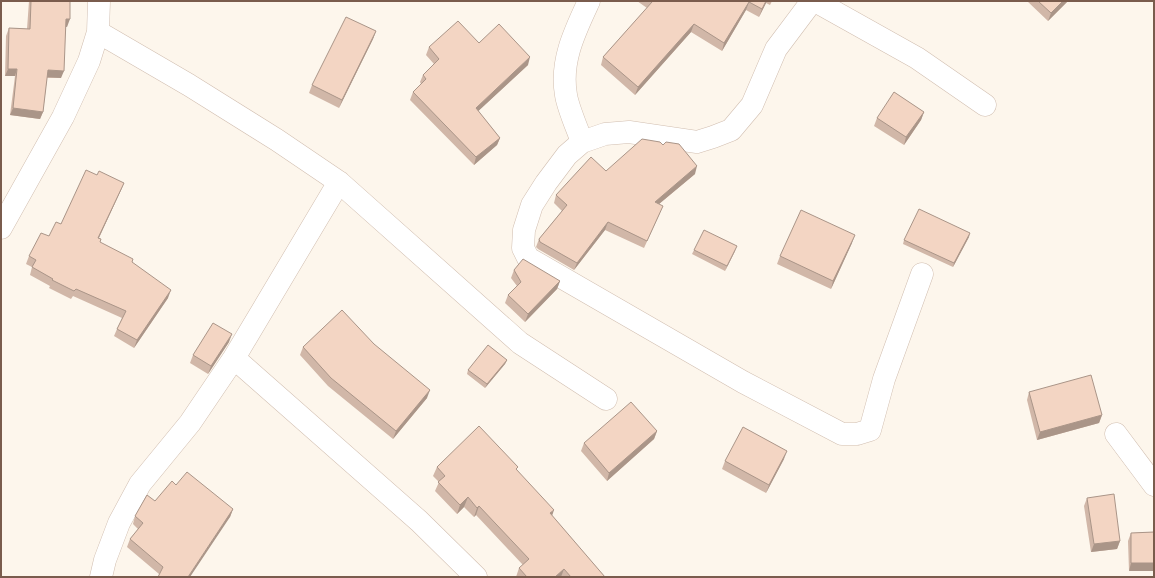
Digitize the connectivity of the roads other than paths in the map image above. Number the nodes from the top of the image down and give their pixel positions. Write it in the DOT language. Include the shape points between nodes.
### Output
graph roads {
  1 [pos="99,1"];
  2 [pos="589,1"];
  3 [pos="813,1"];
  4 [pos="98,32"];
  5 [pos="985,105"];
  6 [pos="582,142"];
  7 [pos="339,182"];
  8 [pos="1,228"];
  9 [pos="922,274"];
  10 [pos="234,358"];
  11 [pos="606,399"];
  12 [pos="1116,434"];
  13 [pos="1154,485"];
  14 [pos="101,577"];
  15 [pos="476,577"];
  1 -- 4 [label="street"];
  2 -- 6 [label="street" via="574,33 565,63 566,95"];
  3 -- 5 [label="street" via="917,58"];
  3 -- 6 [label="street" via="776,49 752,105 730,130 697,142 629,132 604,134"];
  4 -- 7 [label="street" via="189,85"];
  4 -- 8 [label="street" via="89,61 63,117"];
  6 -- 9 [label="street" via="567,155 532,206 524,230 523,248 528,258 743,382 842,434 857,434 870,430 884,378"];
  7 -- 10 [label="street"];
  7 -- 11 [label="street" via="520,343"];
  10 -- 14 [label="street" via="190,423 140,484 119,523"];
  10 -- 15 [label="street" via="419,521"];
  12 -- 13 [label="street"];
}
